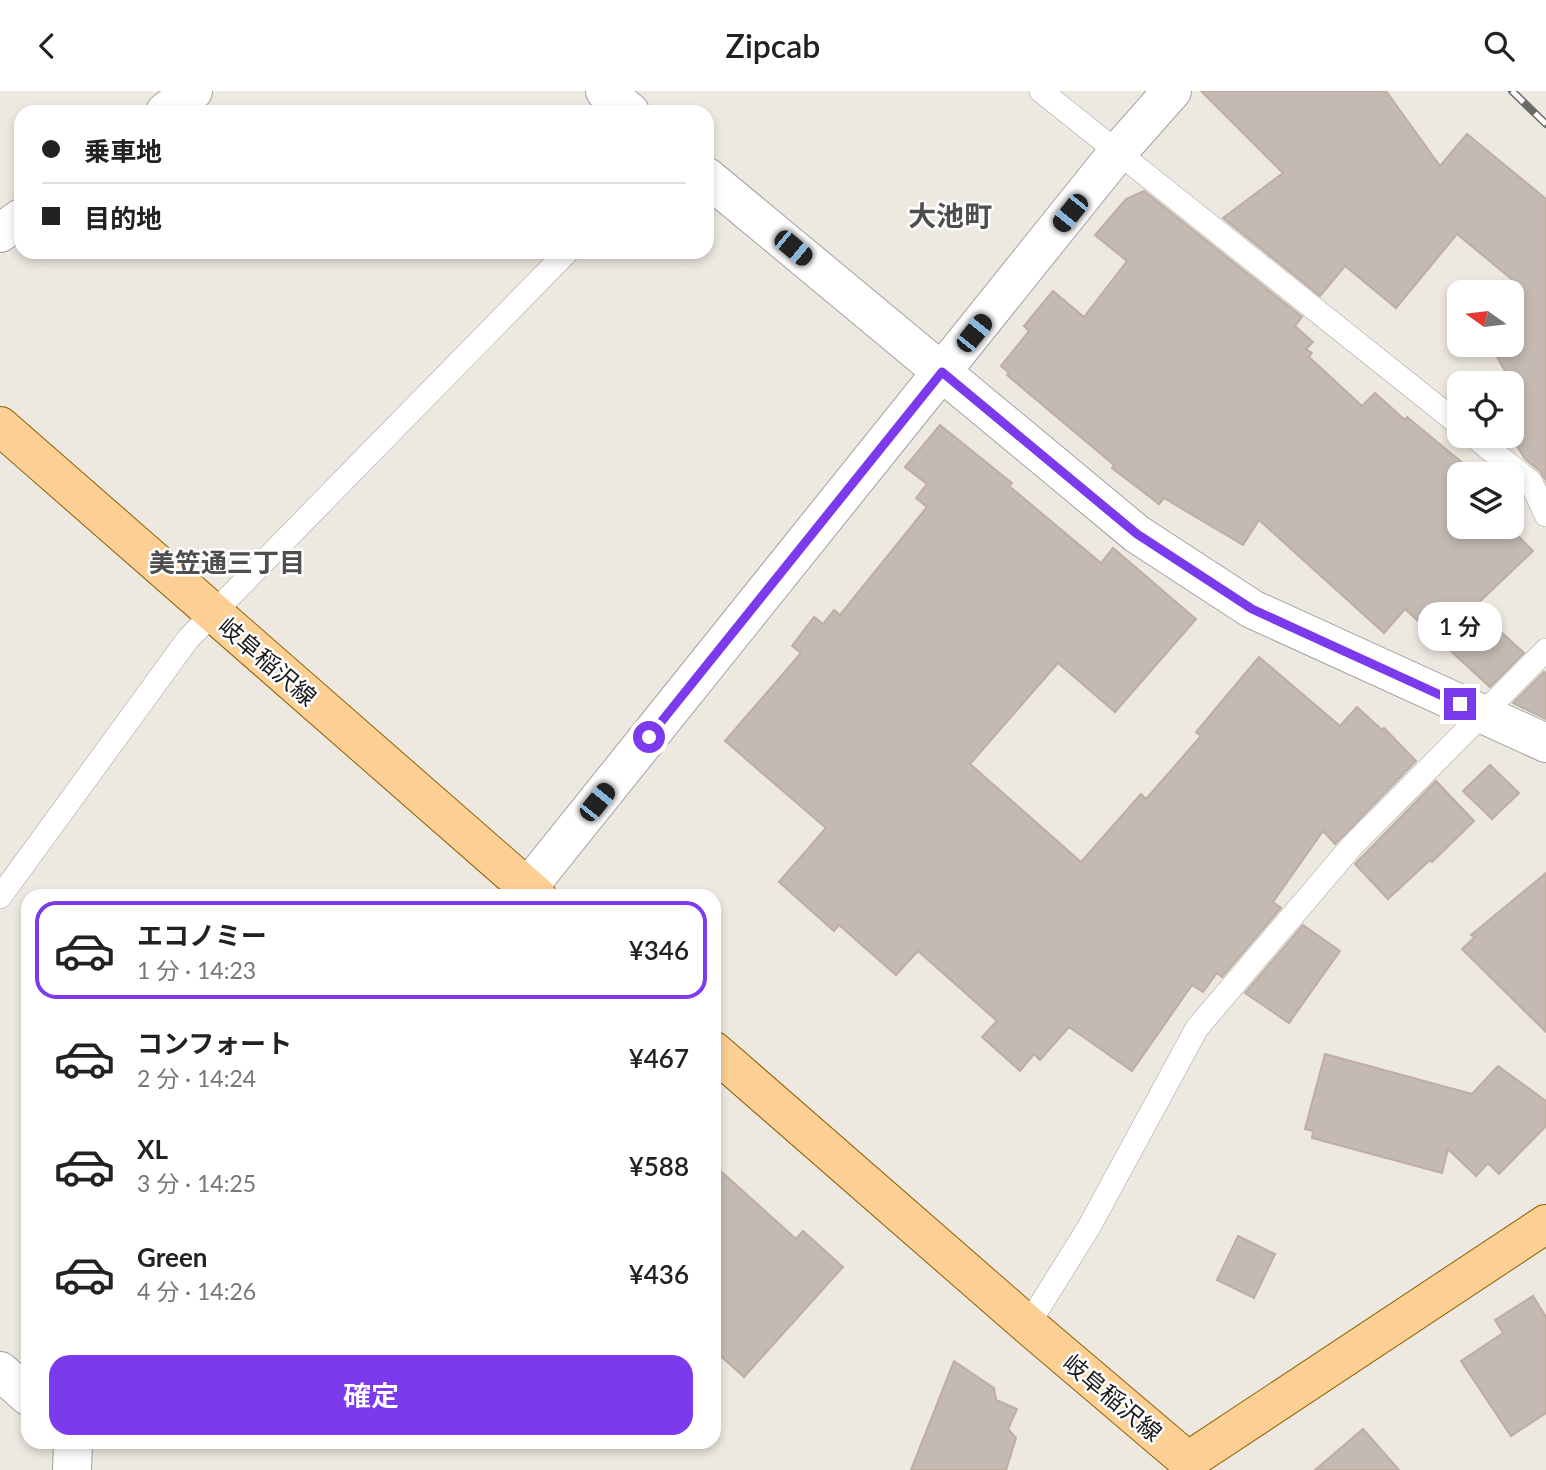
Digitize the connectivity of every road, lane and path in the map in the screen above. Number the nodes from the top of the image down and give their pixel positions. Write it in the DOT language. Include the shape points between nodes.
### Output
graph roads {
  1 [pos="193,91"];
  2 [pos="605,91"];
  3 [pos="1041,91"];
  4 [pos="1172,91"];
  5 [pos="174,105"];
  6 [pos="622,105"];
  7 [pos="1117,153"];
  8 [pos="714,183"];
  9 [pos="560,259"];
  10 [pos="942,372"];
  11 [pos="1447,415"];
  12 [pos="0,426"];
  13 [pos="1488,448"];
  14 [pos="1546,515"];
  15 [pos="212,613"];
  16 [pos="1546,650"];
  17 [pos="1483,715"];
  18 [pos="1546,743"];
  19 [pos="524,889"];
  20 [pos="532,889"];
  21 [pos="0,897"];
  22 [pos="721,1057"];
  23 [pos="1546,1224"];
  24 [pos="1028,1325"];
  25 [pos="0,1371"];
  26 [pos="21,1390"];
  27 [pos="73,1449"];
  28 [pos="72,1470"];
  1 -- 5 [label="street"];
  2 -- 6 [label="street"];
  3 -- 7 [label="lane"];
  4 -- 7 [label="street"];
  7 -- 10 [label="street"];
  7 -- 11 [label="lane"];
  8 -- 10 [label="street"];
  9 -- 15 [label="lane"];
  10 -- 17 [label="street" via="1137,534 1252,609"];
  10 -- 20 [label="street"];
  12 -- 15 [label="main road, 岐阜稲沢線"];
  13 -- 14 [label="lane" via="1531,482"];
  15 -- 19 [label="main road, 岐阜稲沢線"];
  15 -- 21 [label="lane" via="188,639"];
  16 -- 17 [label="lane"];
  17 -- 18 [label="street"];
  17 -- 24 [label="lane" via="1351,847 1197,1028 1089,1227"];
  22 -- 24 [label="main road, 岐阜稲沢線"];
  23 -- 24 [label="main road, 岐阜稲沢線" via="1188,1461"];
  25 -- 26 [label="street"];
  27 -- 28 [label="street"];
}
